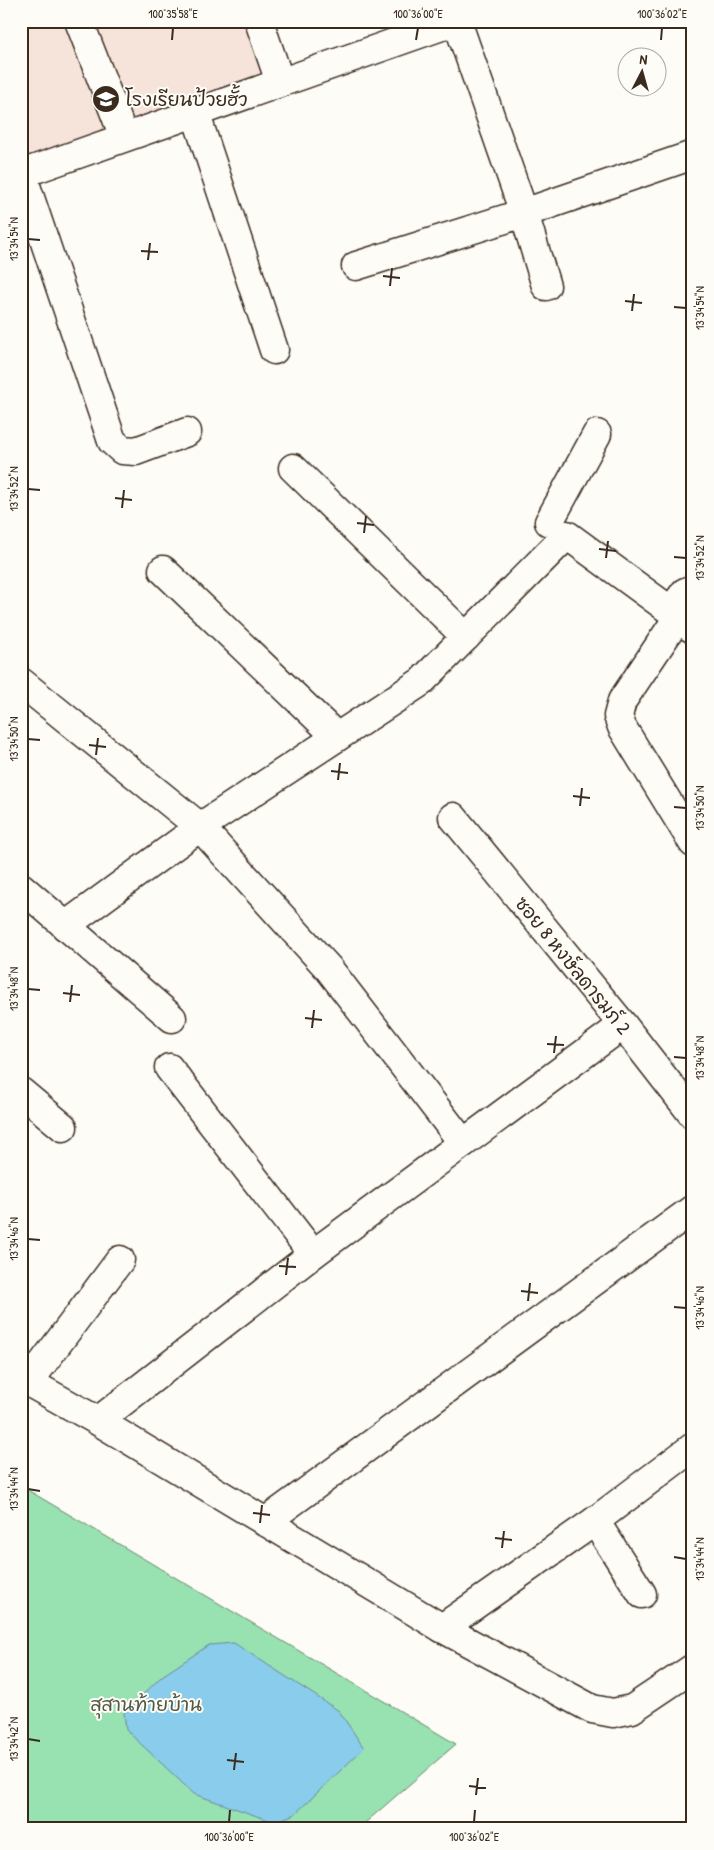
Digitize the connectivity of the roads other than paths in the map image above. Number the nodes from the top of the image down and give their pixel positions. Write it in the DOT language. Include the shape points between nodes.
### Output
graph roads {
  1 [pos="79,21"];
  2 [pos="259,21"];
  3 [pos="456,21"];
  4 [pos="280,82"];
  5 [pos="195,112"];
  6 [pos="124,137"];
  7 [pos="693,155"];
  8 [pos="21,174"];
  9 [pos="524,213"];
  10 [pos="356,266"];
  11 [pos="546,286"];
  12 [pos="274,350"];
  13 [pos="187,432"];
  14 [pos="597,434"];
  15 [pos="293,468"];
  16 [pos="549,522"];
  17 [pos="163,570"];
  18 [pos="693,589"];
  19 [pos="680,620"];
  20 [pos="466,637"];
  21 [pos="21,682"];
  22 [pos="337,737"];
  23 [pos="453,817"];
  24 [pos="200,827"];
  25 [pos="693,843"];
  26 [pos="21,887"];
  27 [pos="64,926"];
  28 [pos="172,1018"];
  29 [pos="623,1026"];
  30 [pos="169,1068"];
  31 [pos="21,1092"];
  32 [pos="693,1115"];
  33 [pos="63,1127"];
  34 [pos="463,1143"];
  35 [pos="693,1209"];
  36 [pos="313,1254"];
  37 [pos="120,1260"];
  38 [pos="24,1380"];
  39 [pos="98,1422"];
  40 [pos="693,1447"];
  41 [pos="595,1520"];
  42 [pos="265,1522"];
  43 [pos="642,1594"];
  44 [pos="442,1628"];
  45 [pos="693,1668"];
  1 -- 6 [label="street"];
  2 -- 4 [label="street"];
  3 -- 4 [label="street"];
  3 -- 9 [label="street"];
  4 -- 5 [label="street"];
  5 -- 6 [label="street"];
  5 -- 12 [label="street"];
  6 -- 8 [label="street"];
  7 -- 9 [label="street"];
  8 -- 13 [label="street" via="112,442 122,450 136,451"];
  9 -- 10 [label="street"];
  9 -- 11 [label="street"];
  14 -- 16 [label="street"];
  15 -- 20 [label="street"];
  17 -- 22 [label="street"];
  18 -- 19 [label="street" via="686,592"];
  19 -- 20 [label="street" via="567,535"];
  19 -- 25 [label="street" via="622,701 618,716"];
  20 -- 22 [label="street" via="421,682"];
  21 -- 24 [label="street"];
  22 -- 24 [label="street"];
  23 -- 29 [label="street, ซอย 8 หงษ์ลดารมภ์ 2"];
  24 -- 27 [label="street"];
  24 -- 34 [label="street" via="329,969"];
  26 -- 27 [label="street"];
  27 -- 28 [label="street"];
  29 -- 32 [label="street, ซอย 8 หงษ์ลดารมภ์ 2"];
  29 -- 34 [label="street"];
  30 -- 36 [label="street"];
  31 -- 33 [label="street"];
  34 -- 36 [label="street"];
  35 -- 42 [label="street"];
  36 -- 39 [label="street"];
  37 -- 38 [label="street"];
  38 -- 39 [label="street"];
  39 -- 42 [label="street"];
  40 -- 41 [label="street"];
  41 -- 43 [label="street"];
  41 -- 44 [label="street"];
  42 -- 44 [label="street"];
  44 -- 45 [label="street" via="592,1709 613,1713 632,1709"];
}
